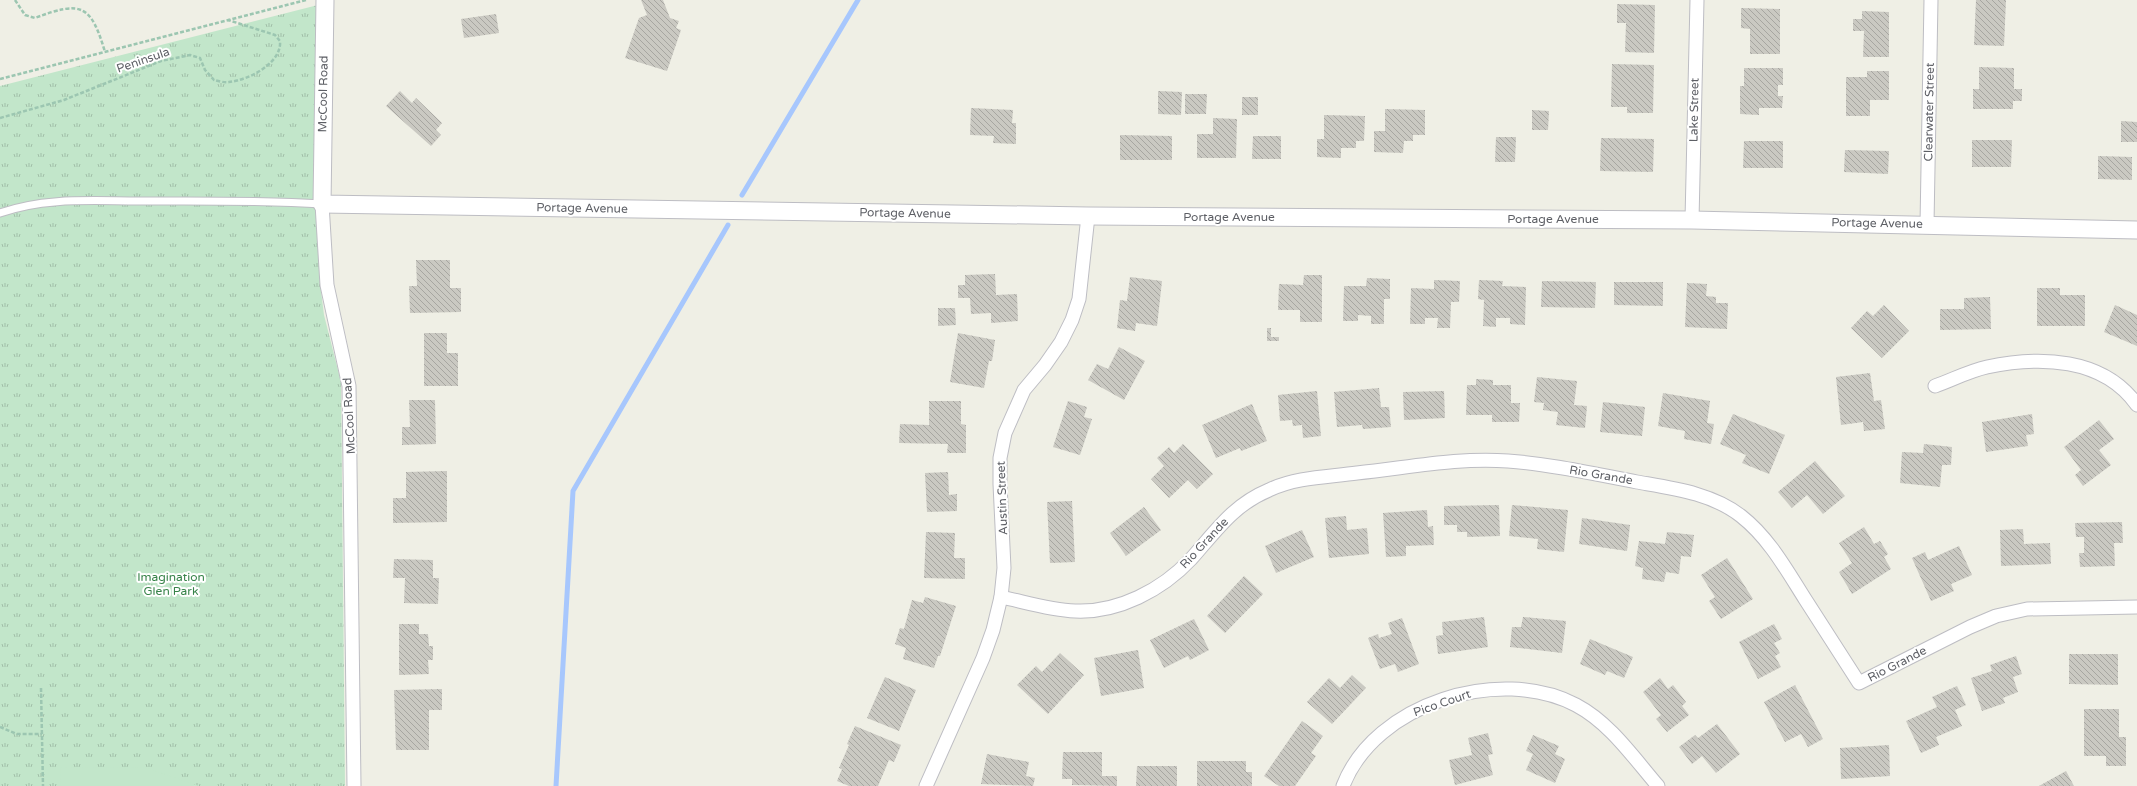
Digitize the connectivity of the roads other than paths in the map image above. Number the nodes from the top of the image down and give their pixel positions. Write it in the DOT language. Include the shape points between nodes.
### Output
graph roads {
  1 [pos="325,0"];
  2 [pos="1697,0"];
  3 [pos="1931,0"];
  4 [pos="322,204"];
  5 [pos="0,213"];
  6 [pos="1088,216"];
  7 [pos="1692,220"];
  8 [pos="1927,224"];
  9 [pos="2137,230"];
  10 [pos="1935,386"];
  11 [pos="2137,405"];
  12 [pos="1001,596"];
  13 [pos="2137,607"];
  14 [pos="354,786"];
  15 [pos="926,786"];
  16 [pos="1343,786"];
  17 [pos="1658,786"];
  1 -- 4 [label="street, McCool Road"];
  2 -- 7 [label="street, Lake Street"];
  3 -- 8 [label="street, Clearwater Street"];
  4 -- 5 [label="lane" via="260,200 56,201 18,206"];
  4 -- 6 [label="street, Portage Avenue"];
  4 -- 14 [label="street, McCool Road" via="327,285 349,386"];
  6 -- 7 [label="street, Portage Avenue"];
  6 -- 12 [label="street, Austin Street" via="1079,299 1072,320 1062,342 1024,390 1005,432 1000,458 1004,560"];
  7 -- 8 [label="street, Portage Avenue"];
  8 -- 9 [label="street, Portage Avenue"];
  10 -- 11 [label="street" via="1986,367 2056,361 2086,367 2111,378"];
  12 -- 13 [label="street, Rio Grande" via="1051,608 1098,610 1150,592 1190,560 1214,530 1243,504 1270,489 1298,480 1462,461 1506,461 1552,466 1681,490 1712,500 1739,514 1778,556 1859,683 1996,616 2027,609"];
  12 -- 15 [label="street, Austin Street" via="983,658"];
  16 -- 17 [label="street, Pico Court" via="1360,756 1391,725 1412,712 1454,696 1477,690 1498,689 1548,694 1594,716 1612,732"];
}
